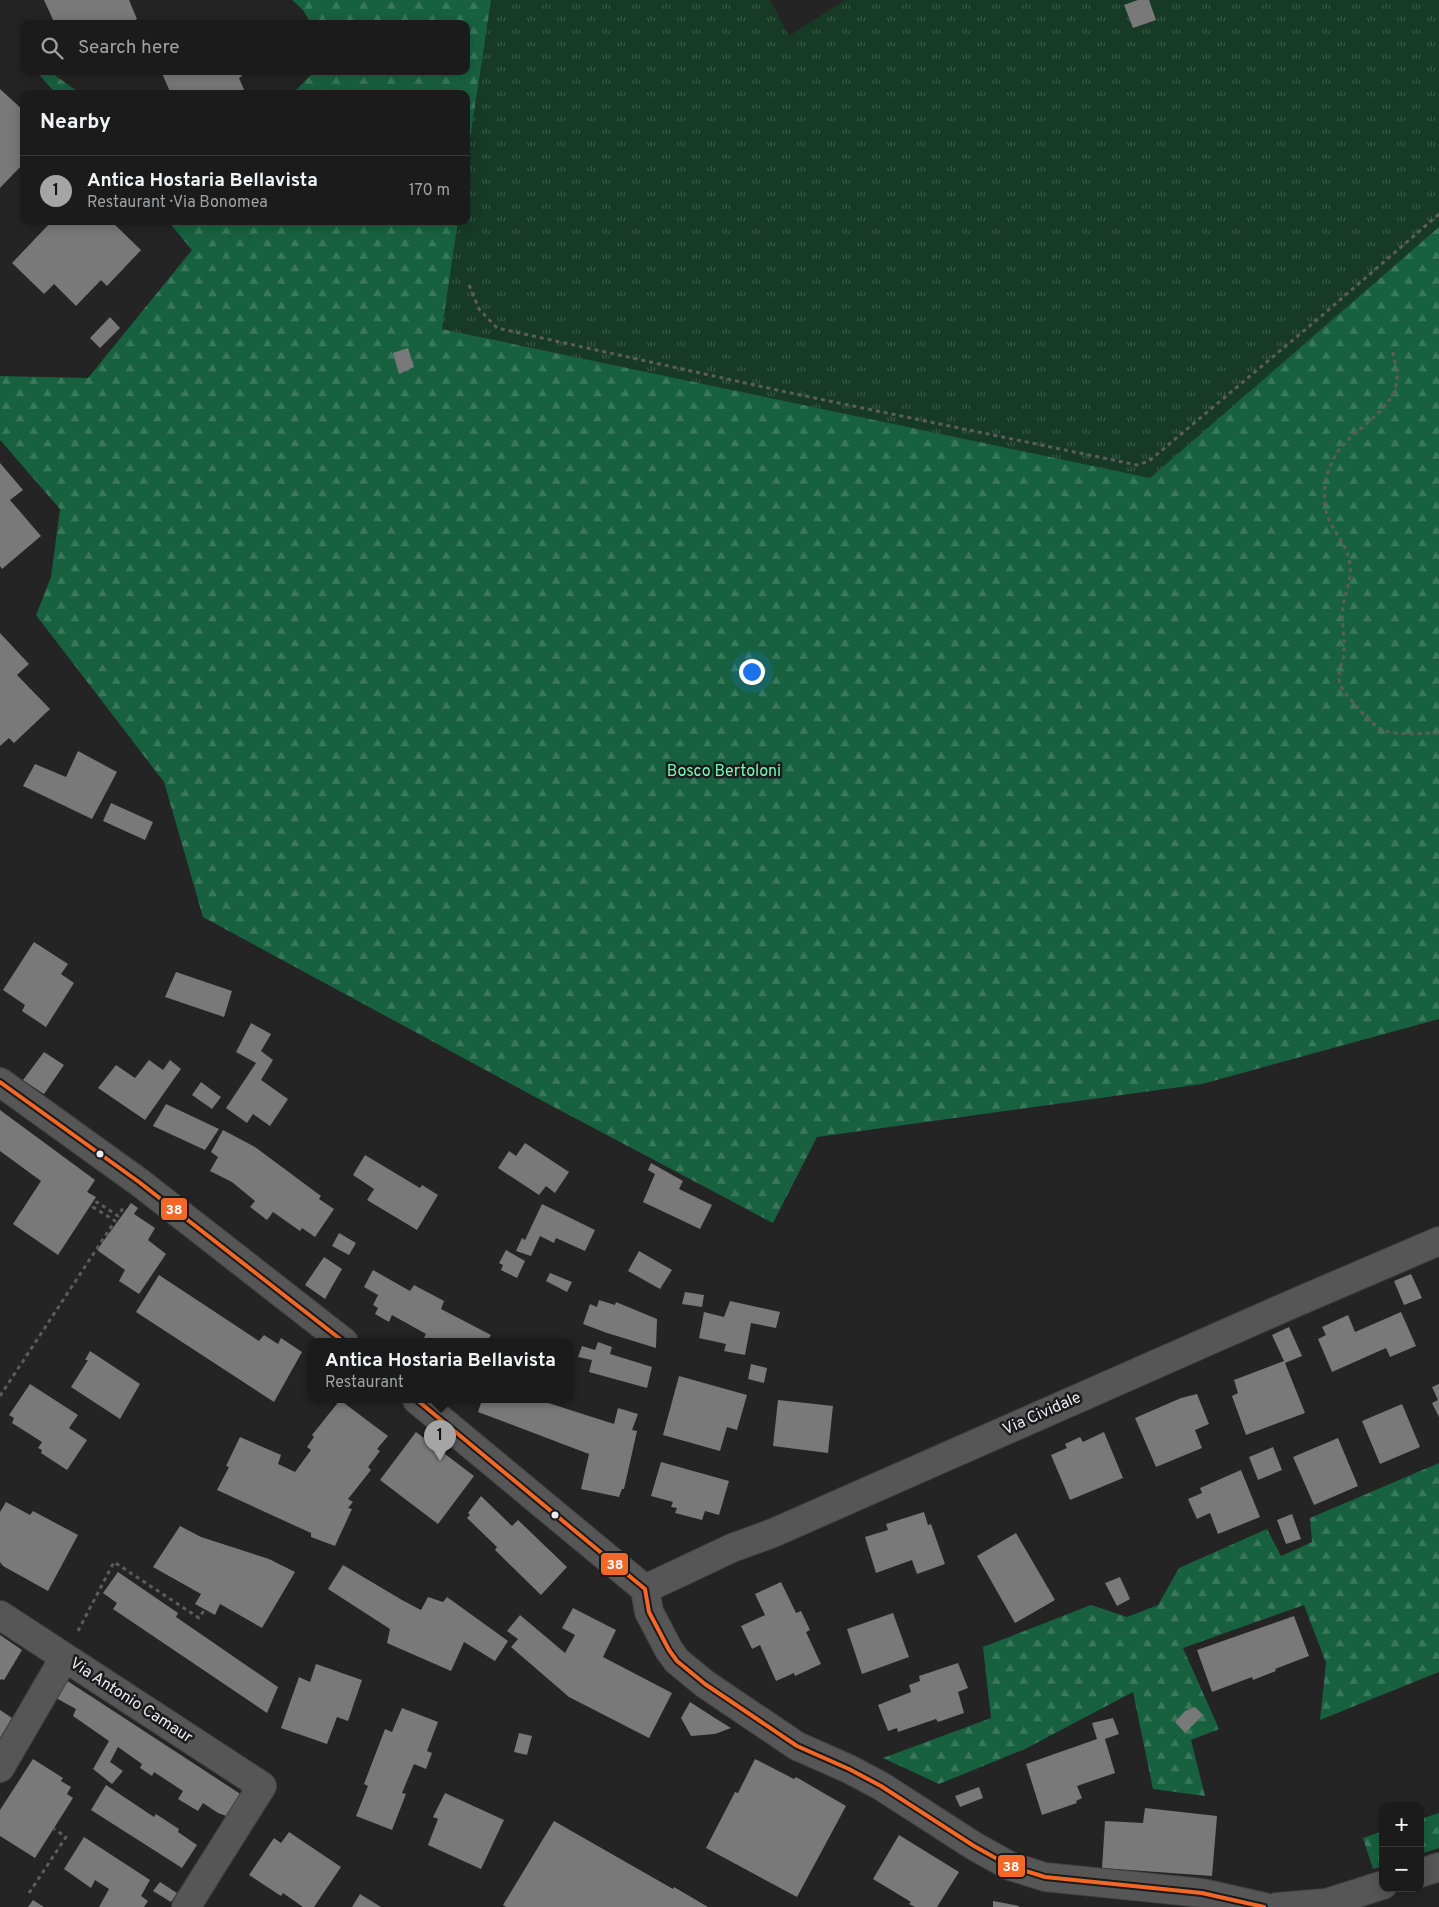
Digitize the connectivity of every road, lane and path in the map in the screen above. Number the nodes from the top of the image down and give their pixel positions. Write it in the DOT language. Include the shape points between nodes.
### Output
graph roads {
  1 [pos="1439,214"];
  2 [pos="469,285"];
  3 [pos="1393,352"];
  4 [pos="1439,733"];
  5 [pos="0,1082"];
  6 [pos="117,1206"];
  7 [pos="1439,1241"];
  8 [pos="339,1338"];
  9 [pos="0,1396"];
  10 [pos="421,1403"];
  11 [pos="645,1588"];
  12 [pos="205,1609"];
  13 [pos="0,1615"];
  14 [pos="64,1658"];
  15 [pos="0,1768"];
  16 [pos="54,1829"];
  17 [pos="1439,1867"];
  18 [pos="1424,1872"];
  19 [pos="1379,1886"];
  20 [pos="29,1893"];
  21 [pos="186,1907"];
  22 [pos="1264,1907"];
  23 [pos="1277,1907"];
  1 -- 2 [label="path" via="1149,461 1137,465 496,328 479,309"];
  3 -- 4 [label="path" via="1398,377 1396,392 1387,406 1344,443 1332,462 1325,488 1325,510 1344,544 1350,566 1343,606 1344,654 1339,682 1343,693 1382,730"];
  5 -- 8 [label="street" via="139,1182"];
  6 -- 9 [label="path" via="122,1210 118,1216 97,1202 93,1207 115,1221"];
  7 -- 11 [label="street, Via Cividale"];
  10 -- 11 [label="street"];
  11 -- 22 [label="street" via="649,1612 669,1650 677,1661 705,1684 797,1746 881,1786 1010,1866 1045,1877 1202,1893"];
  12 -- 14 [label="path" via="199,1618 114,1562"];
  13 -- 14 [label="street, Via Antonio Camaur"];
  14 -- 15 [label="street"];
  14 -- 21 [label="street, Via Antonio Camaur" via="262,1786"];
  16 -- 20 [label="path" via="66,1837"];
  17 -- 18 [label="street"];
  19 -- 23 [label="street" via="1326,1903"];
}
